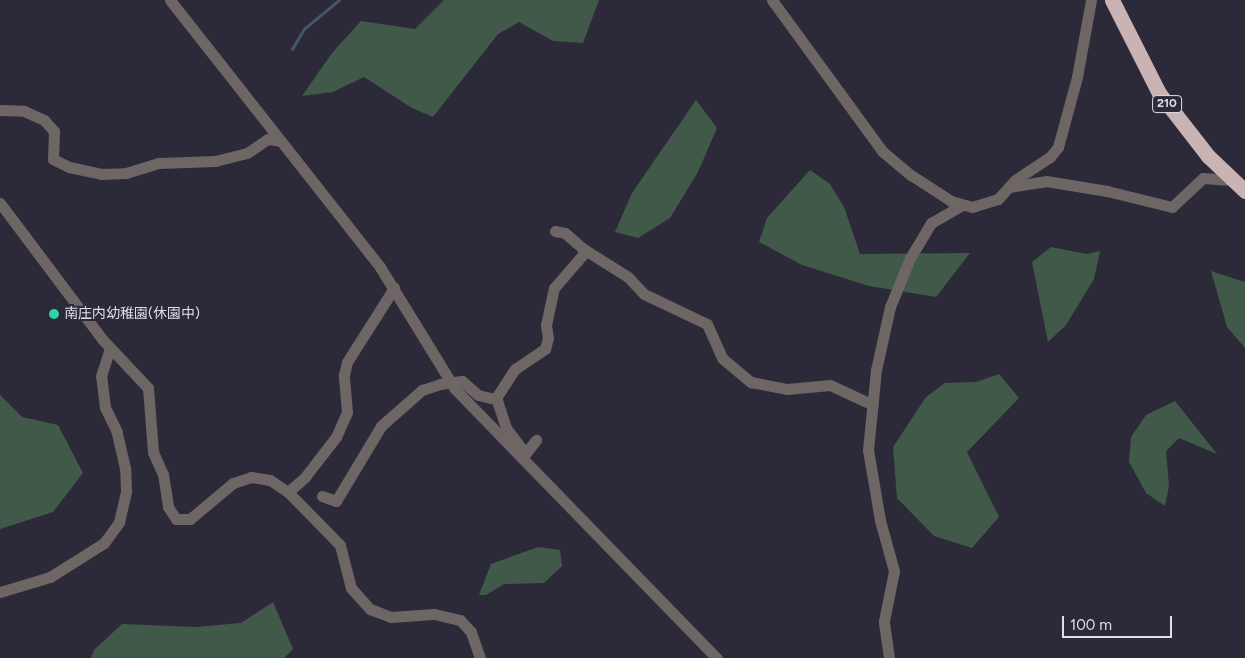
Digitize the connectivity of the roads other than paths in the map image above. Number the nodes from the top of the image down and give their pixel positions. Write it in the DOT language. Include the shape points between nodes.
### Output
graph roads {
  1 [pos="170,0"];
  2 [pos="772,0"];
  3 [pos="1091,0"];
  4 [pos="1112,0"];
  5 [pos="0,110"];
  6 [pos="280,141"];
  7 [pos="1239,182"];
  8 [pos="1009,187"];
  9 [pos="1245,191"];
  10 [pos="0,203"];
  11 [pos="961,206"];
  12 [pos="555,231"];
  13 [pos="586,251"];
  14 [pos="394,288"];
  15 [pos="110,348"];
  16 [pos="496,400"];
  17 [pos="873,405"];
  18 [pos="536,440"];
  19 [pos="524,457"];
  20 [pos="288,492"];
  21 [pos="322,496"];
  22 [pos="0,592"];
  23 [pos="480,658"];
  24 [pos="717,658"];
  25 [pos="889,658"];
  1 -- 6 [label="street"];
  2 -- 11 [label="street" via="882,151 911,175"];
  3 -- 8 [label="street" via="1077,77 1060,143 1053,154"];
  4 -- 7 [label="highway, 210" via="1159,93 1199,146"];
  5 -- 6 [label="street" via="24,111 44,120 54,131 53,159 70,167 101,174 126,173 159,163 215,161 247,153 268,139"];
  6 -- 14 [label="street"];
  7 -- 8 [label="street" via="1203,178 1172,207 1107,191 1046,181"];
  7 -- 9 [label="highway, 210"];
  8 -- 11 [label="street" via="990,203"];
  10 -- 15 [label="street"];
  11 -- 17 [label="street" via="926,228 899,280 882,338"];
  12 -- 13 [label="street" via="565,233"];
  13 -- 16 [label="street" via="554,288 546,325 548,338 545,349 512,371"];
  13 -- 17 [label="street" via="628,277 644,294 707,324 722,358 751,382 787,389 830,385"];
  14 -- 19 [label="street" via="447,379"];
  14 -- 20 [label="street" via="347,362 344,375 348,403 336,436 305,477"];
  15 -- 20 [label="street" via="149,391 153,452 163,474 168,507 176,519 190,519 233,484 251,477 270,480"];
  15 -- 22 [label="street" via="101,376 105,407 118,432 125,468 126,491 119,522 104,543 50,577"];
  16 -- 19 [label="street" via="506,428"];
  16 -- 21 [label="street, bridge" via="478,395 462,380 422,390 381,426 336,500"];
  17 -- 25 [label="street" via="868,435 869,464 894,571 884,621"];
  18 -- 19 [label="street"];
  19 -- 24 [label="street"];
  20 -- 23 [label="street" via="342,548 350,588 370,609 392,617 434,614 460,620 471,632"];
}
